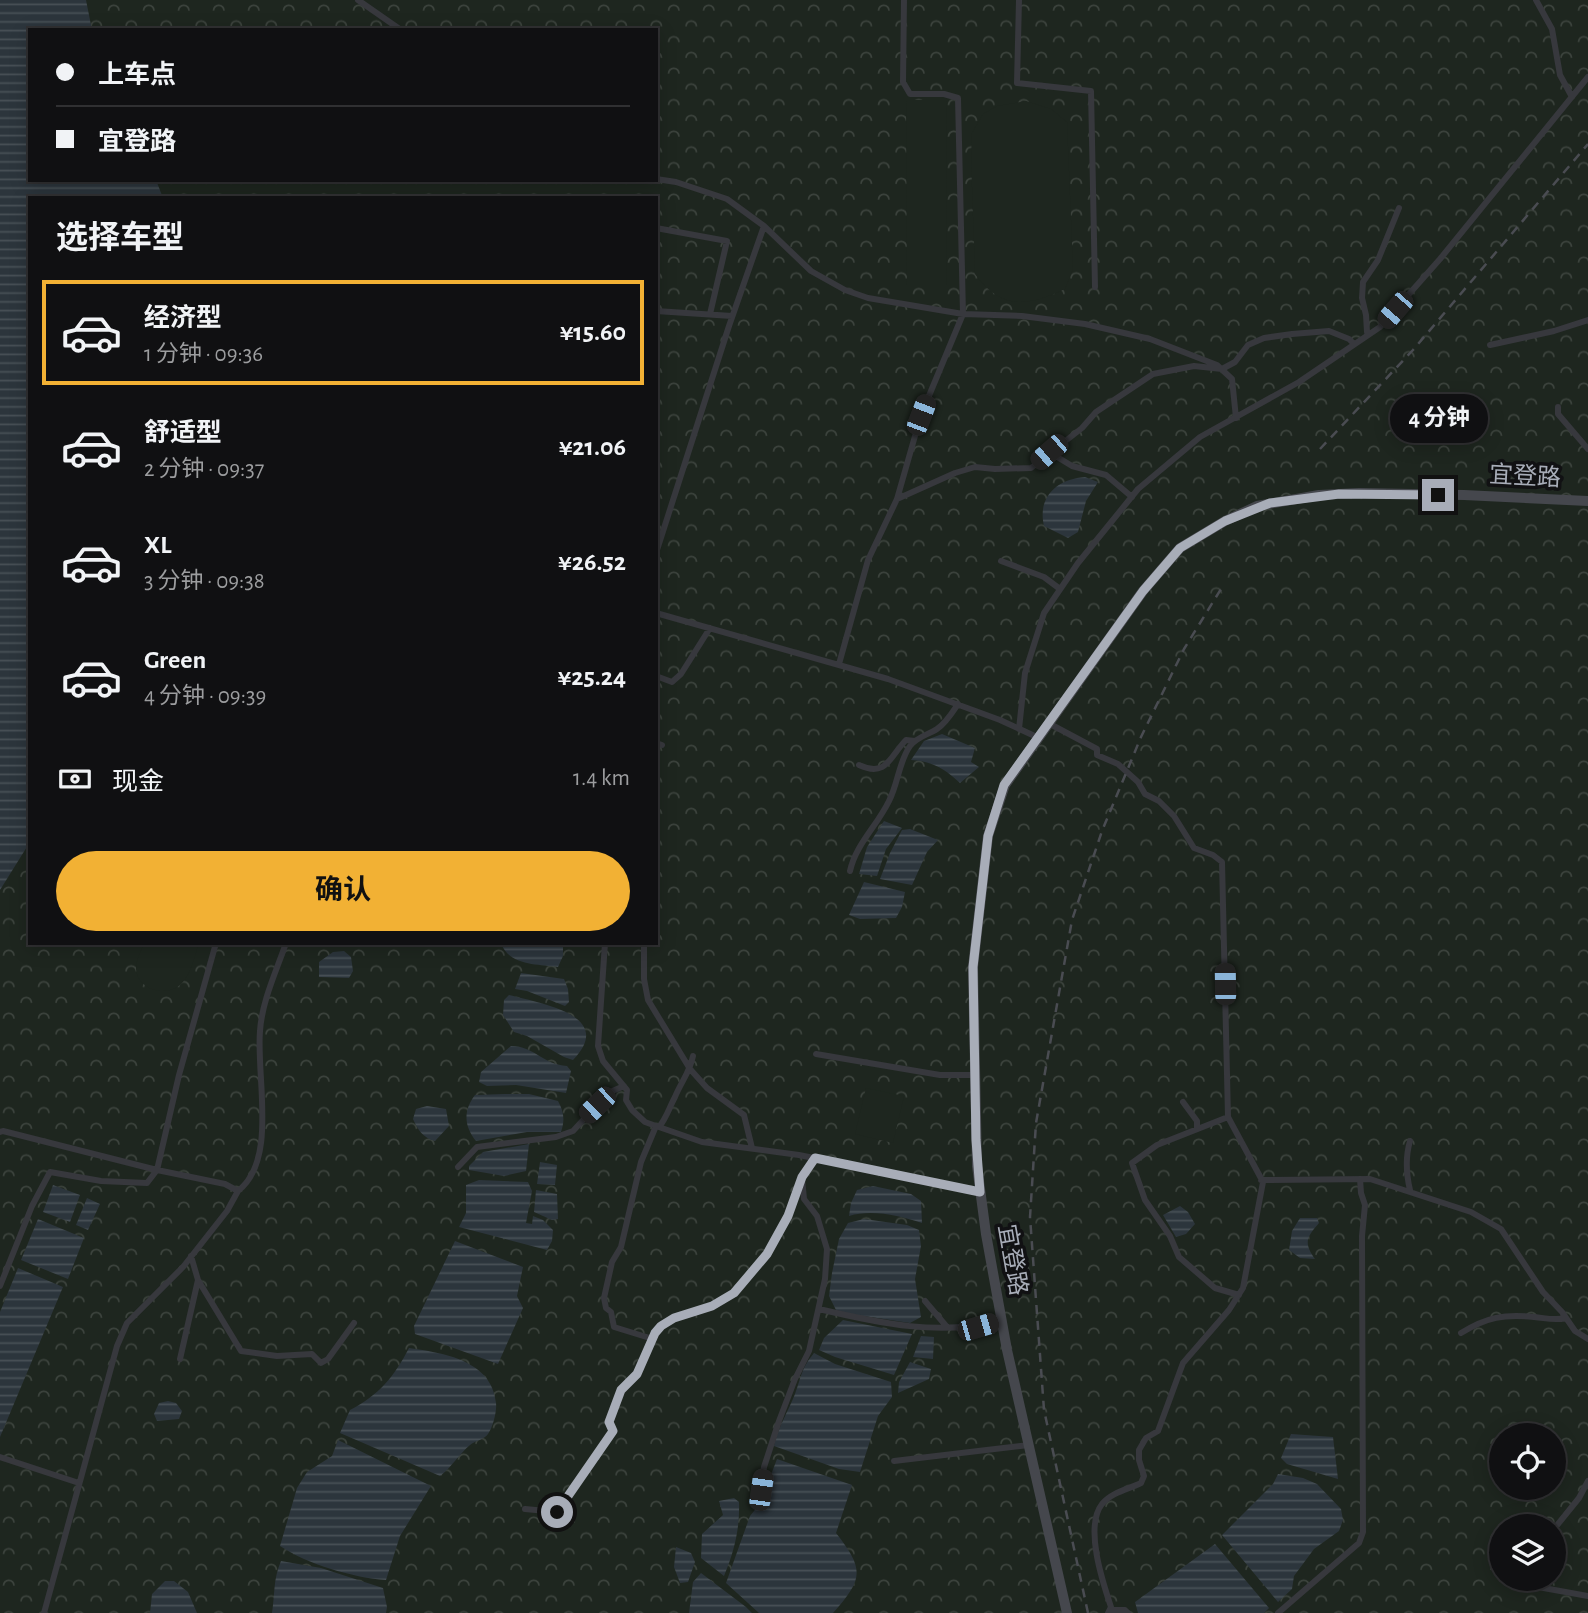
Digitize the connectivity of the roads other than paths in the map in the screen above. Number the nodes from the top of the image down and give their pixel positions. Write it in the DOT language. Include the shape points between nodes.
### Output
graph roads {
  1 [pos="358,0"];
  2 [pos="904,0"];
  3 [pos="1019,0"];
  4 [pos="1535,0"];
  5 [pos="398,28"];
  6 [pos="1588,77"];
  7 [pos="1572,97"];
  8 [pos="658,178"];
  9 [pos="1399,208"];
  10 [pos="764,226"];
  11 [pos="658,228"];
  12 [pos="1095,287"];
  13 [pos="658,310"];
  14 [pos="710,314"];
  15 [pos="962,314"];
  16 [pos="733,316"];
  17 [pos="1588,320"];
  18 [pos="1367,332"];
  19 [pos="1354,344"];
  20 [pos="1490,345"];
  21 [pos="1222,369"];
  22 [pos="1558,407"];
  23 [pos="1236,418"];
  24 [pos="1588,449"];
  25 [pos="1049,452"];
  26 [pos="1132,497"];
  27 [pos="897,499"];
  28 [pos="1588,501"];
  29 [pos="658,547"];
  30 [pos="1001,561"];
  31 [pos="1060,589"];
  32 [pos="658,614"];
  33 [pos="710,628"];
  34 [pos="839,664"];
  35 [pos="658,677"];
  36 [pos="958,704"];
  37 [pos="1050,724"];
  38 [pos="1019,729"];
  39 [pos="1040,738"];
  40 [pos="915,741"];
  41 [pos="859,765"];
  42 [pos="850,871"];
  43 [pos="215,945"];
  44 [pos="285,945"];
  45 [pos="605,945"];
  46 [pos="644,945"];
  47 [pos="816,1054"];
  48 [pos="693,1056"];
  49 [pos="690,1069"];
  50 [pos="974,1075"];
  51 [pos="624,1086"];
  52 [pos="1183,1102"];
  53 [pos="1228,1117"];
  54 [pos="658,1126"];
  55 [pos="1197,1129"];
  56 [pos="0,1132"];
  57 [pos="1410,1141"];
  58 [pos="752,1149"];
  59 [pos="815,1158"];
  60 [pos="458,1167"];
  61 [pos="157,1170"];
  62 [pos="802,1177"];
  63 [pos="1360,1179"];
  64 [pos="1261,1180"];
  65 [pos="1410,1190"];
  66 [pos="237,1191"];
  67 [pos="980,1192"];
  68 [pos="191,1256"];
  69 [pos="198,1280"];
  70 [pos="0,1286"];
  71 [pos="1239,1295"];
  72 [pos="925,1301"];
  73 [pos="819,1309"];
  74 [pos="1566,1318"];
  75 [pos="1001,1320"];
  76 [pos="354,1323"];
  77 [pos="947,1326"];
  78 [pos="1461,1334"];
  79 [pos="653,1339"];
  80 [pos="1588,1339"];
  81 [pos="180,1359"];
  82 [pos="1029,1445"];
  83 [pos="0,1457"];
  84 [pos="894,1461"];
  85 [pos="1588,1480"];
  86 [pos="79,1483"];
  87 [pos="761,1490"];
  88 [pos="525,1509"];
  89 [pos="1566,1514"];
  90 [pos="1560,1591"];
  91 [pos="1588,1596"];
  92 [pos="1109,1612"];
  93 [pos="44,1613"];
  94 [pos="1066,1613"];
  95 [pos="1128,1613"];
  96 [pos="1278,1613"];
  1 -- 5 [label="street"];
  2 -- 15 [label="street" via="903,82 911,94 958,99"];
  3 -- 12 [label="street" via="1017,83 1091,91"];
  4 -- 7 [label="street" via="1552,29 1560,75"];
  6 -- 7 [label="street"];
  7 -- 19 [label="street" via="1380,327"];
  8 -- 10 [label="street" via="727,199"];
  9 -- 18 [label="street" via="1378,260 1363,282"];
  10 -- 15 [label="street" via="811,271 845,290"];
  10 -- 16 [label="street"];
  11 -- 14 [label="street" via="727,241"];
  13 -- 14 [label="street"];
  14 -- 16 [label="street"];
  15 -- 21 [label="street" via="1086,324 1150,339"];
  15 -- 27 [label="street" via="921,415"];
  16 -- 29 [label="street"];
  17 -- 20 [label="street"];
  19 -- 21 [label="street" via="1329,331 1264,338 1248,345 1235,362"];
  19 -- 23 [label="street"];
  21 -- 23 [label="street" via="1232,379"];
  21 -- 25 [label="street" via="1194,366 1153,374 1096,412"];
  22 -- 24 [label="street" via="1558,414"];
  23 -- 26 [label="street" via="1200,437"];
  25 -- 26 [label="street" via="1072,466 1106,475"];
  25 -- 27 [label="street" via="1031,468 975,467"];
  26 -- 31 [label="street"];
  27 -- 34 [label="street" via="867,559"];
  28 -- 37 [label="street, 宜登路" via="1359,494 1292,499 1244,512 1180,548 1143,591"];
  30 -- 31 [label="street"];
  31 -- 38 [label="street" via="1044,613 1025,673"];
  32 -- 33 [label="street"];
  33 -- 34 [label="street"];
  33 -- 35 [label="street" via="681,674 672,682"];
  34 -- 36 [label="street"];
  36 -- 38 [label="street"];
  36 -- 40 [label="street" via="937,730"];
  37 -- 39 [label="street, 宜登路"];
  37 -- 53 [label="street" via="1118,764 1145,794 1174,816 1194,848 1222,862"];
  38 -- 39 [label="street"];
  39 -- 50 [label="street, 宜登路" via="1004,785 988,836 973,967"];
  40 -- 41 [label="street" via="906,740 891,763 880,768"];
  40 -- 42 [label="street" via="880,819 855,852"];
  43 -- 61 [label="street"];
  44 -- 66 [label="street" via="262,1011 262,1146 250,1177"];
  45 -- 51 [label="street" via="597,1046"];
  46 -- 49 [label="street" via="648,1000"];
  47 -- 50 [label="street" via="940,1075"];
  48 -- 49 [label="street"];
  49 -- 54 [label="street"];
  49 -- 58 [label="street" via="744,1115"];
  50 -- 67 [label="street, 宜登路"];
  51 -- 54 [label="street" via="632,1110"];
  51 -- 60 [label="street" via="608,1093 573,1131 477,1147"];
  52 -- 55 [label="street" via="1198,1121"];
  53 -- 55 [label="street"];
  53 -- 64 [label="street"];
  54 -- 58 [label="street" via="702,1142"];
  54 -- 79 [label="street" via="641,1162 604,1297 614,1326"];
  55 -- 71 [label="street" via="1157,1145 1132,1163 1145,1200 1179,1257 1215,1288"];
  56 -- 61 [label="street"];
  57 -- 65 [label="street" via="1406,1171"];
  58 -- 59 [label="street"];
  59 -- 62 [label="street"];
  59 -- 67 [label="street"];
  61 -- 66 [label="street" via="225,1184"];
  61 -- 70 [label="street" via="147,1183 50,1172"];
  62 -- 73 [label="street" via="804,1199 817,1216 827,1249"];
  62 -- 79 [label="street" via="767,1254 734,1293 712,1306 674,1318 661,1326"];
  63 -- 64 [label="street"];
  63 -- 65 [label="street"];
  63 -- 96 [label="street" via="1365,1205 1363,1532 1359,1543"];
  64 -- 71 [label="street"];
  65 -- 74 [label="street" via="1471,1212 1501,1229"];
  66 -- 68 [label="street"];
  67 -- 75 [label="street, 宜登路"];
  68 -- 69 [label="street"];
  68 -- 86 [label="street" via="127,1323"];
  69 -- 76 [label="street" via="241,1351 312,1354 321,1363"];
  69 -- 81 [label="street"];
  71 -- 92 [label="street" via="1183,1363 1158,1431 1146,1438 1139,1450 1142,1483 1101,1505 1095,1552"];
  72 -- 77 [label="street"];
  73 -- 77 [label="street" via="877,1323"];
  73 -- 87 [label="street" via="809,1351 779,1420"];
  74 -- 78 [label="street" via="1491,1317"];
  74 -- 80 [label="street"];
  75 -- 77 [label="street" via="978,1327"];
  75 -- 82 [label="street, 宜登路"];
  79 -- 88 [label="street" via="637,1374 621,1390 609,1422 613,1431 557,1512"];
  82 -- 84 [label="street"];
  82 -- 94 [label="street, 宜登路"];
  83 -- 86 [label="street"];
  85 -- 89 [label="street"];
  86 -- 93 [label="street"];
  90 -- 91 [label="street"];
  92 -- 95 [label="street"];
}
